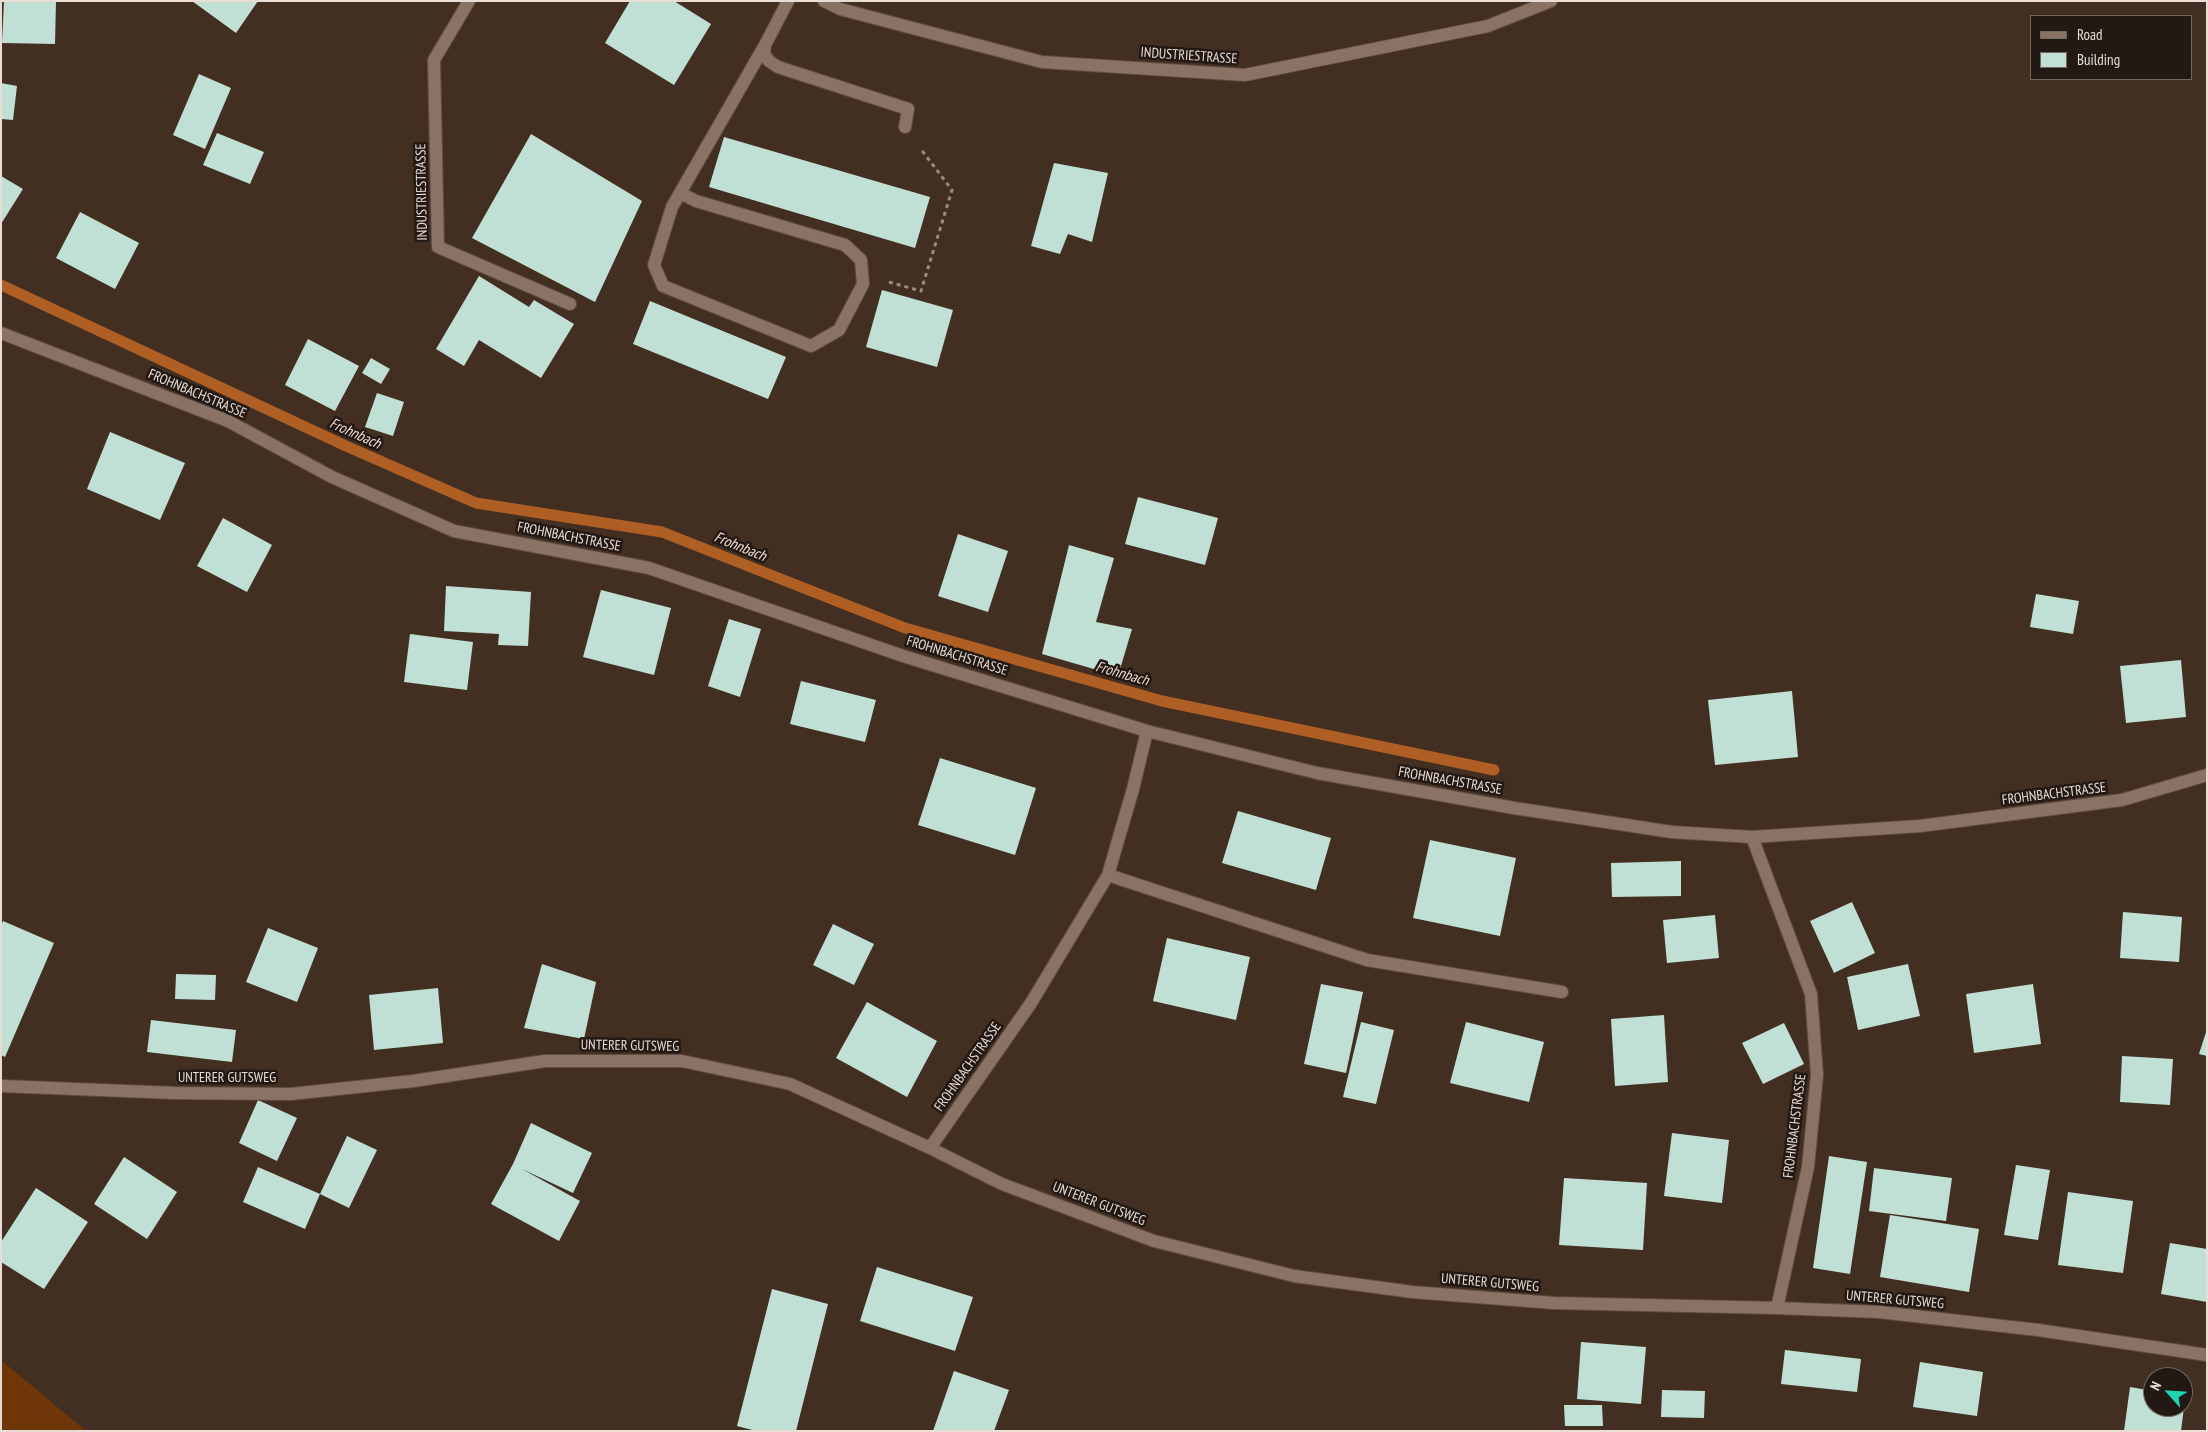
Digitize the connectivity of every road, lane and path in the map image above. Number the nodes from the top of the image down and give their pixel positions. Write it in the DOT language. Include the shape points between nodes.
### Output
graph roads {
  1 [pos="469,1"];
  2 [pos="788,1"];
  3 [pos="824,1"];
  4 [pos="1551,1"];
  5 [pos="765,44"];
  6 [pos="905,127"];
  7 [pos="680,193"];
  8 [pos="862,274"];
  9 [pos="570,304"];
  10 [pos="1,333"];
  11 [pos="1147,731"];
  12 [pos="2207,775"];
  13 [pos="1752,837"];
  14 [pos="1108,876"];
  15 [pos="1562,992"];
  16 [pos="1,1086"];
  17 [pos="930,1148"];
  18 [pos="1777,1308"];
  19 [pos="2207,1356"];
  1 -- 9 [label="street, INDUSTRIESTRASSE" via="434,60 438,247"];
  2 -- 5 [label="street"];
  3 -- 4 [label="street, INDUSTRIESTRASSE" via="1042,62 1245,75 1488,26"];
  5 -- 6 [label="street" via="764,54 778,67 908,109"];
  5 -- 7 [label="street"];
  6 -- 8 [label="path" via="952,190 921,291"];
  7 -- 8 [label="street" via="696,201 845,245 861,260"];
  7 -- 8 [label="street" via="672,207 654,265 663,286 811,346 839,330 863,284"];
  10 -- 11 [label="street, FROHNBACHSTRASSE" via="228,422 332,477 454,531 649,568 904,656"];
  11 -- 13 [label="street, FROHNBACHSTRASSE" via="1317,773 1514,808 1672,832"];
  11 -- 14 [label="street, FROHNBACHSTRASSE"];
  12 -- 13 [label="street, FROHNBACHSTRASSE" via="2122,800 1920,826"];
  13 -- 18 [label="street, FROHNBACHSTRASSE" via="1811,994 1818,1075 1808,1167"];
  14 -- 15 [label="street" via="1367,960"];
  14 -- 17 [label="street, FROHNBACHSTRASSE" via="1031,1003"];
  16 -- 17 [label="street, UNTERER GUTSWEG" via="292,1094 413,1081 545,1061 682,1061 790,1084"];
  17 -- 18 [label="street, UNTERER GUTSWEG" via="1002,1184 1154,1241 1294,1276 1412,1292 1554,1303"];
  18 -- 19 [label="street, UNTERER GUTSWEG" via="1878,1312 2038,1330"];
}
